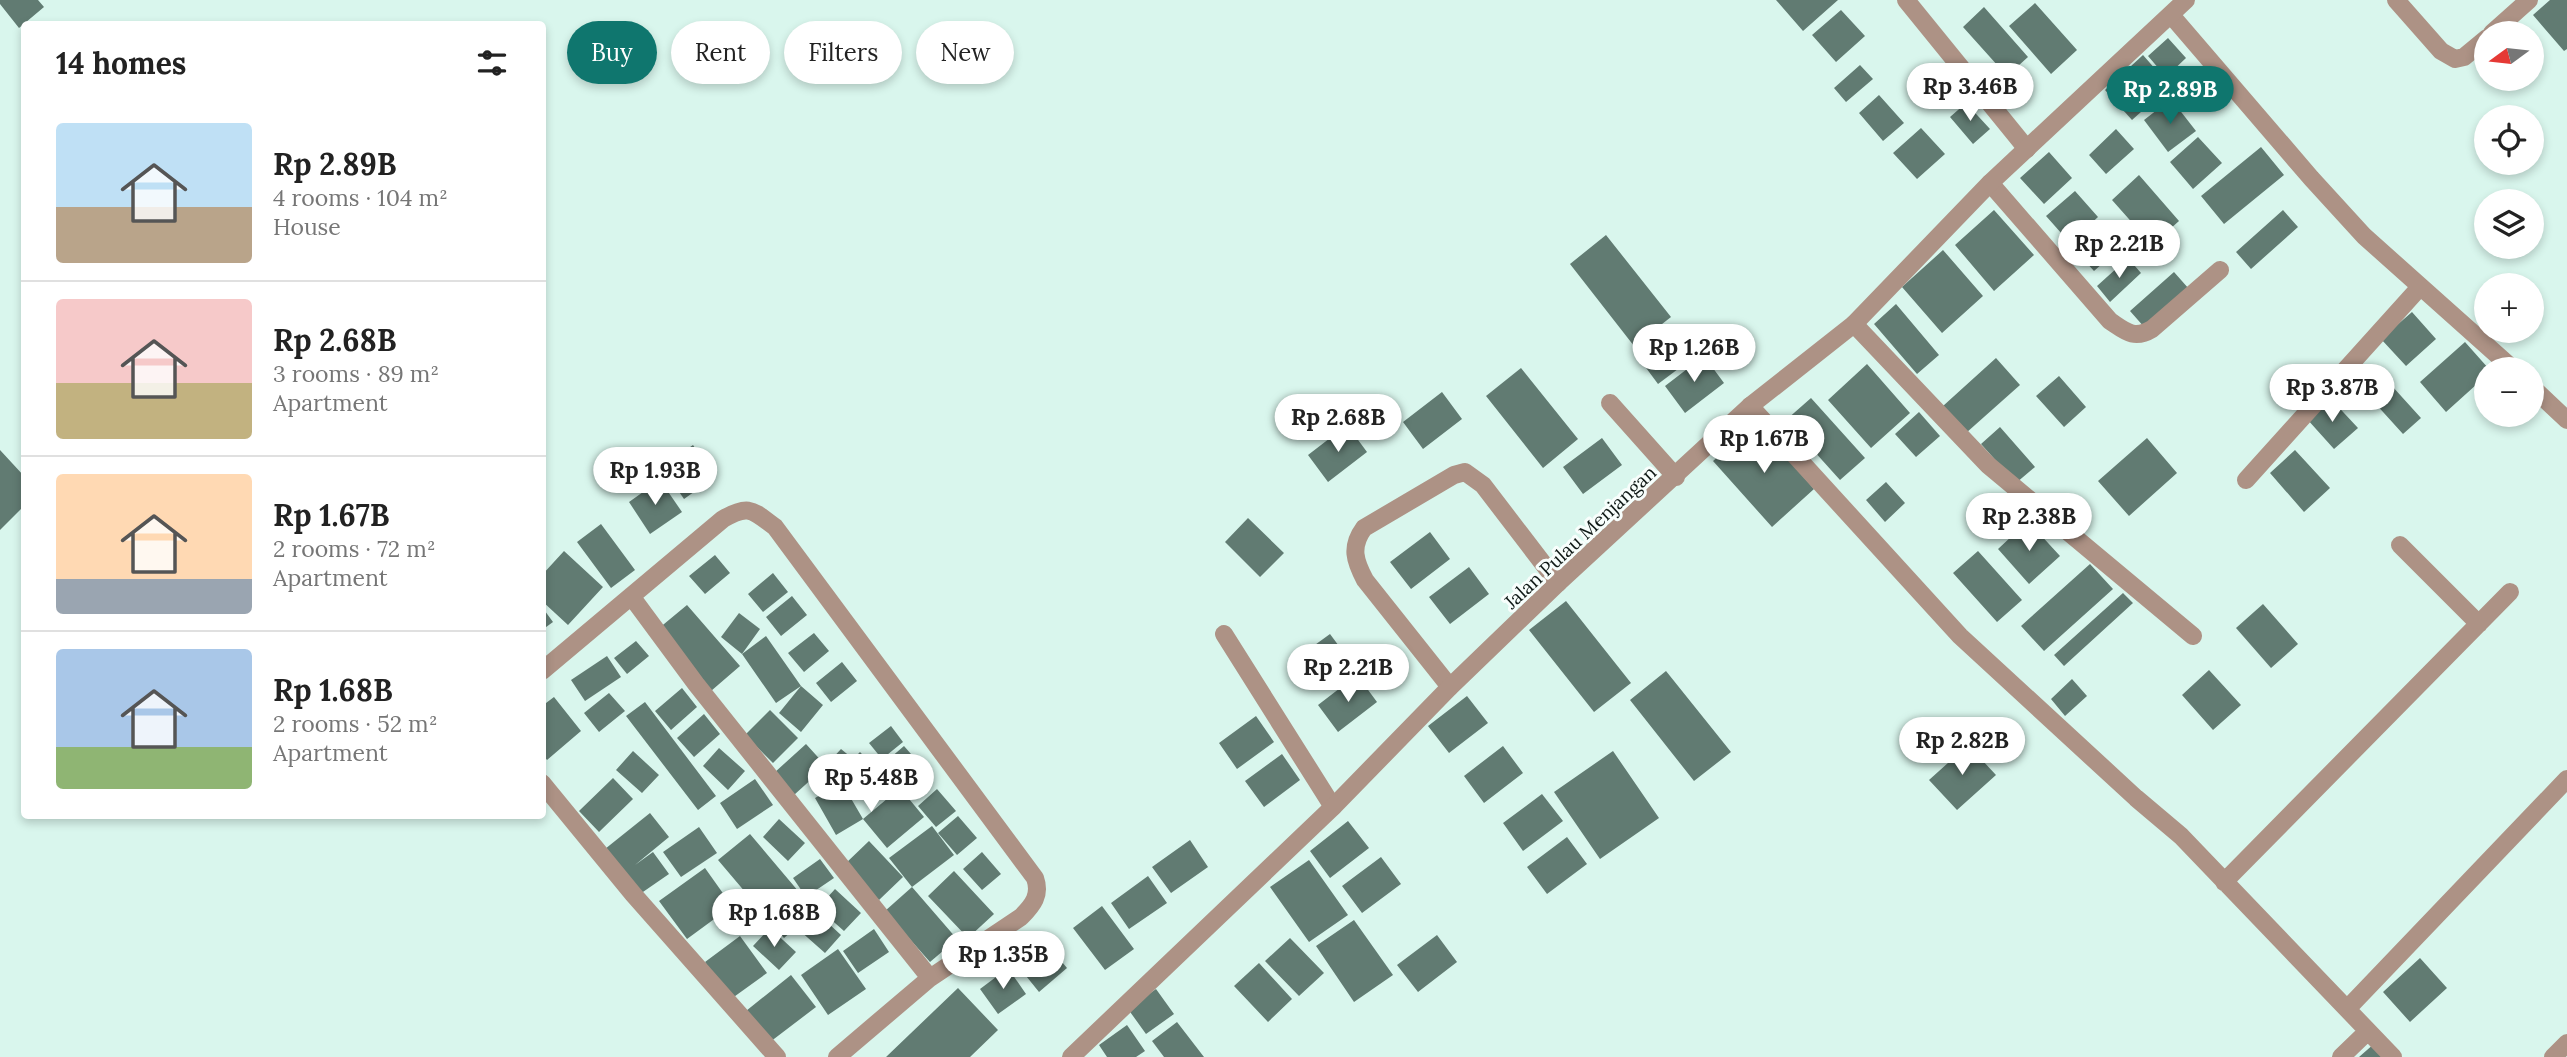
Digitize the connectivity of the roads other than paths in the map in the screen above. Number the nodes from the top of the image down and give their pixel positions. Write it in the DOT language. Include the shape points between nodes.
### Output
graph roads {
  1 [pos="1906,0"];
  2 [pos="2186,0"];
  3 [pos="2396,0"];
  4 [pos="2529,0"];
  5 [pos="2171,15"];
  6 [pos="2505,21"];
  7 [pos="2474,49"];
  8 [pos="2027,149"];
  9 [pos="1990,183"];
  10 [pos="2220,271"];
  11 [pos="2420,287"];
  12 [pos="1854,324"];
  13 [pos="2499,357"];
  14 [pos="2544,398"];
  15 [pos="1610,403"];
  16 [pos="1750,406"];
  17 [pos="2567,419"];
  18 [pos="1676,477"];
  19 [pos="2246,480"];
  20 [pos="2400,545"];
  21 [pos="1558,583"];
  22 [pos="2510,592"];
  23 [pos="631,596"];
  24 [pos="2479,624"];
  25 [pos="1224,634"];
  26 [pos="2193,636"];
  27 [pos="546,668"];
  28 [pos="1450,687"];
  29 [pos="2567,779"];
  30 [pos="546,788"];
  31 [pos="1333,807"];
  32 [pos="2224,882"];
  33 [pos="930,978"];
  34 [pos="2347,1009"];
  35 [pos="2368,1031"];
  36 [pos="2567,1043"];
  37 [pos="777,1057"];
  38 [pos="837,1057"];
  39 [pos="1071,1057"];
  40 [pos="2341,1057"];
  41 [pos="2393,1057"];
  42 [pos="2553,1057"];
  1 -- 8 [label="street"];
  2 -- 5 [label="street, Jalan Pulau Menjangan"];
  3 -- 7 [label="street" via="2441,51 2455,59"];
  4 -- 6 [label="street"];
  5 -- 8 [label="street, Jalan Pulau Menjangan"];
  5 -- 11 [label="street" via="2364,236"];
  8 -- 9 [label="street, Jalan Pulau Menjangan"];
  9 -- 10 [label="street" via="2110,321 2128,333 2143,335 2152,329"];
  9 -- 12 [label="street, Jalan Pulau Menjangan"];
  11 -- 13 [label="street"];
  11 -- 19 [label="street"];
  12 -- 16 [label="street, Jalan Pulau Menjangan"];
  12 -- 26 [label="street" via="1988,465"];
  14 -- 17 [label="street"];
  15 -- 18 [label="street"];
  16 -- 18 [label="street, Jalan Pulau Menjangan"];
  16 -- 32 [label="street" via="1960,636 2181,836"];
  18 -- 21 [label="street, Jalan Pulau Menjangan"];
  20 -- 24 [label="street"];
  21 -- 28 [label="street, Jalan Pulau Menjangan"];
  21 -- 28 [label="street" via="1483,485 1465,472 1364,528 1357,537 1356,563"];
  22 -- 24 [label="street"];
  23 -- 27 [label="street"];
  23 -- 33 [label="street"];
  23 -- 33 [label="street" via="739,510 748,510 775,527 1038,887 1037,897 1021,917"];
  24 -- 32 [label="street"];
  25 -- 31 [label="street"];
  28 -- 31 [label="street, Jalan Pulau Menjangan"];
  29 -- 34 [label="street"];
  30 -- 37 [label="street"];
  31 -- 39 [label="street, Jalan Pulau Menjangan"];
  32 -- 34 [label="street"];
  33 -- 38 [label="street"];
  34 -- 35 [label="street"];
  35 -- 40 [label="street"];
  35 -- 41 [label="street"];
  36 -- 42 [label="street"];
}
